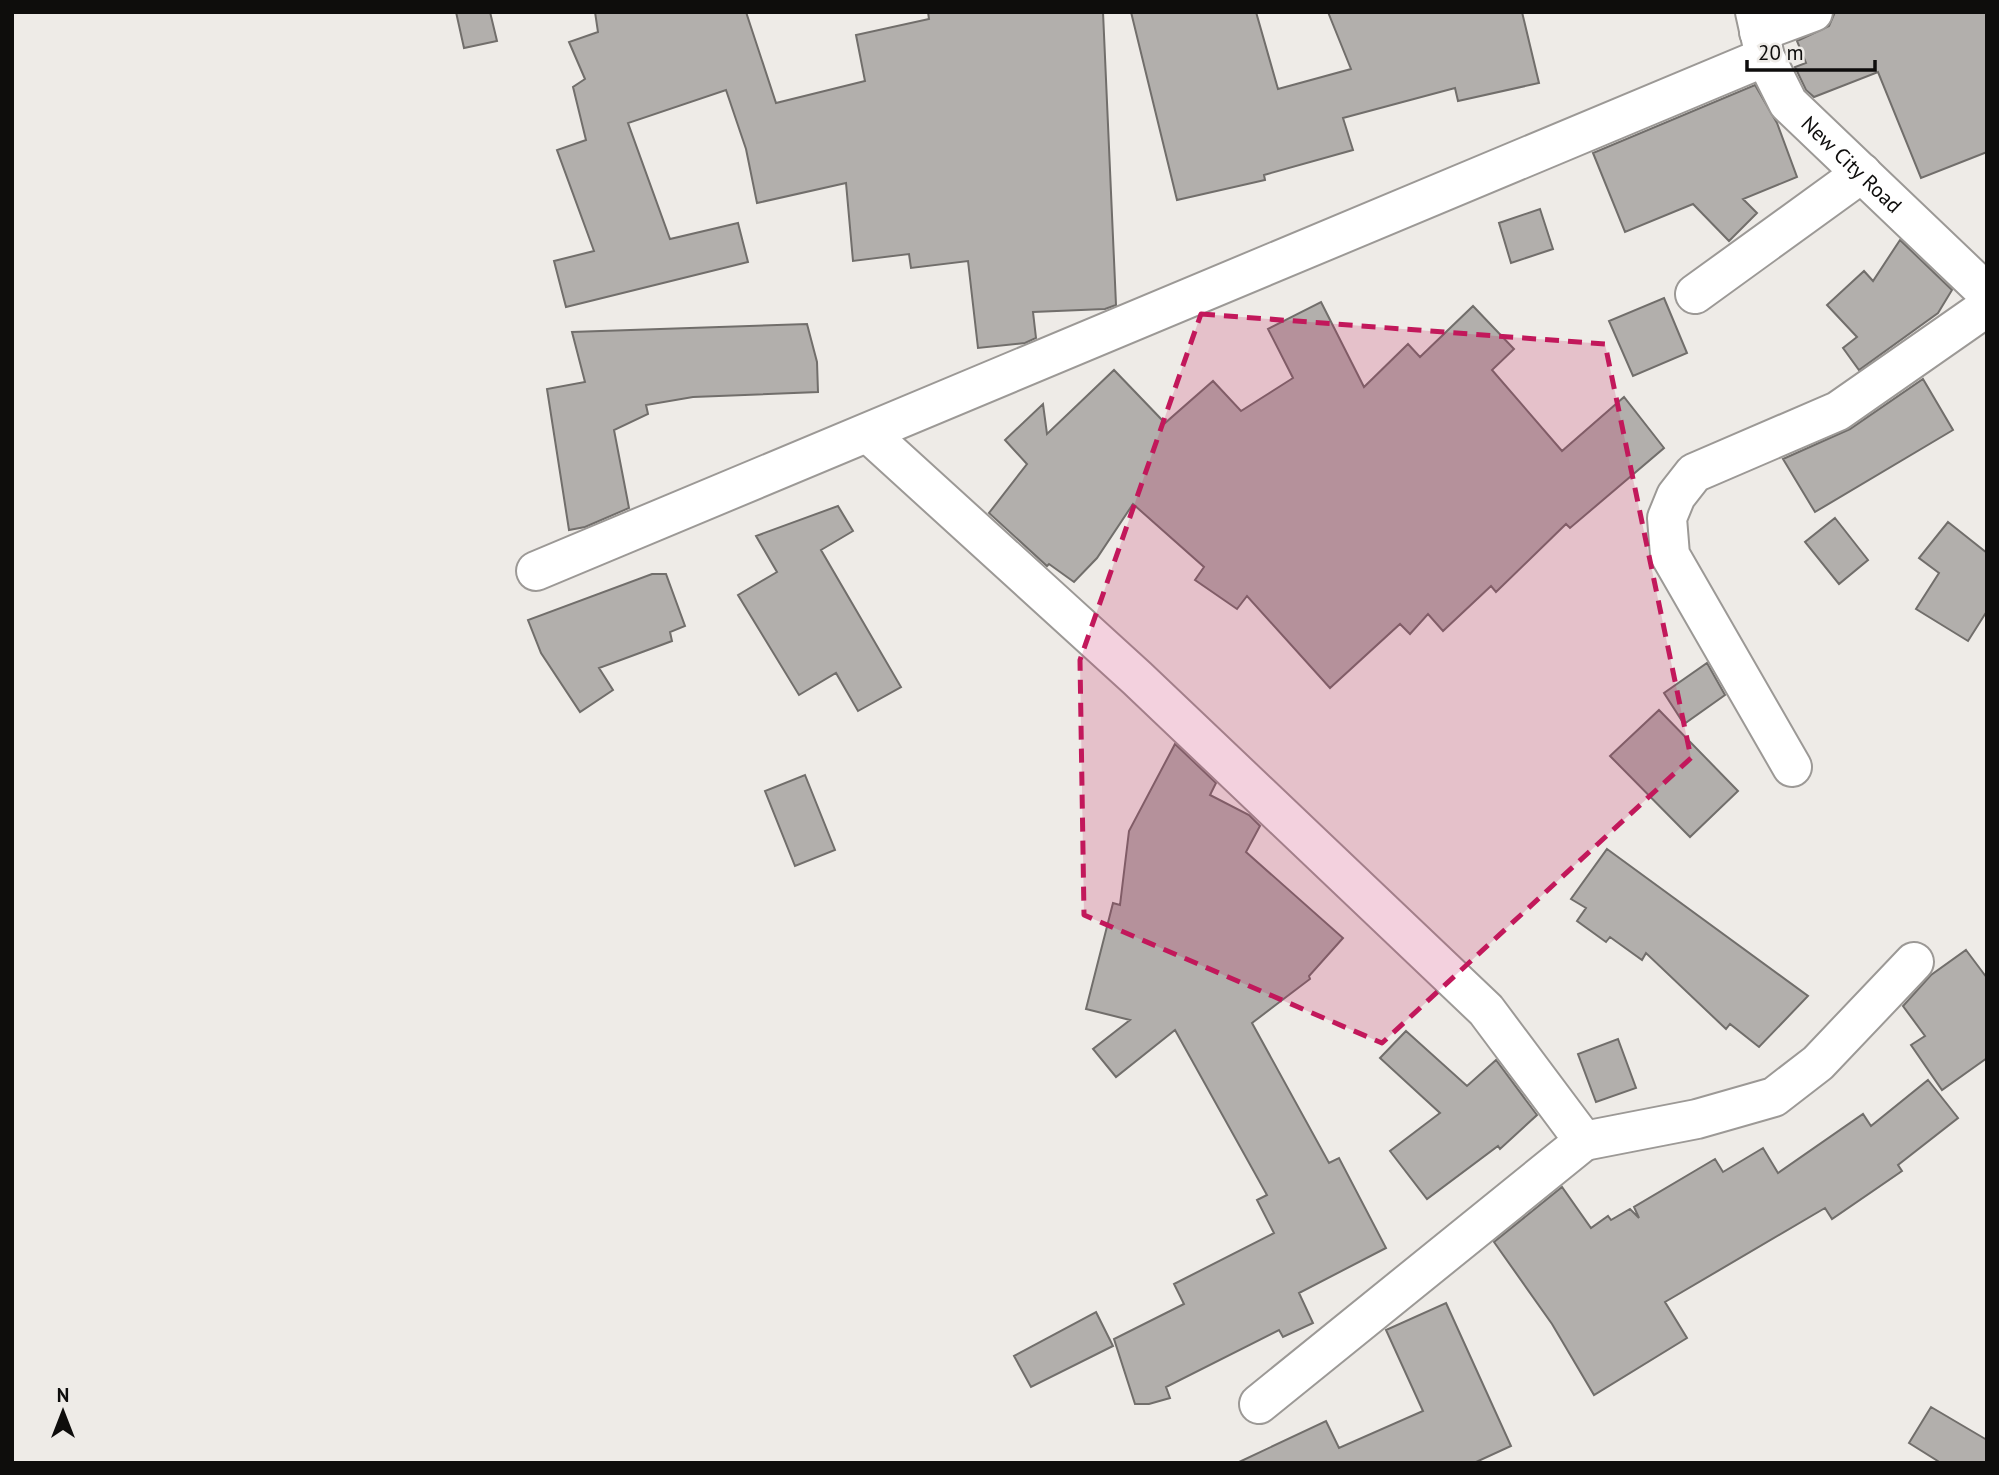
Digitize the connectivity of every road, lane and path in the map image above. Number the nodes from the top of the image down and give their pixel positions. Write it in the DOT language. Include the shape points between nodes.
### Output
graph roads {
  1 [pos="1813,12"];
  2 [pos="1760,34"];
  3 [pos="1862,173"];
  4 [pos="1987,293"];
  5 [pos="1695,294"];
  6 [pos="1987,307"];
  7 [pos="868,433"];
  8 [pos="536,571"];
  9 [pos="1793,767"];
  10 [pos="1914,962"];
  11 [pos="1584,1141"];
  12 [pos="1259,1404"];
  1 -- 2 [label="street"];
  2 -- 3 [label="street, New City Road" via="1788,103"];
  2 -- 7 [label="street"];
  3 -- 4 [label="street, New City Road"];
  3 -- 5 [label="street"];
  6 -- 9 [label="street" via="1838,411 1694,473 1676,496 1667,519 1670,555"];
  7 -- 8 [label="street"];
  7 -- 11 [label="street" via="1137,678 1486,1010"];
  10 -- 11 [label="street" via="1818,1063 1774,1097 1697,1119"];
  11 -- 12 [label="street"];
}
